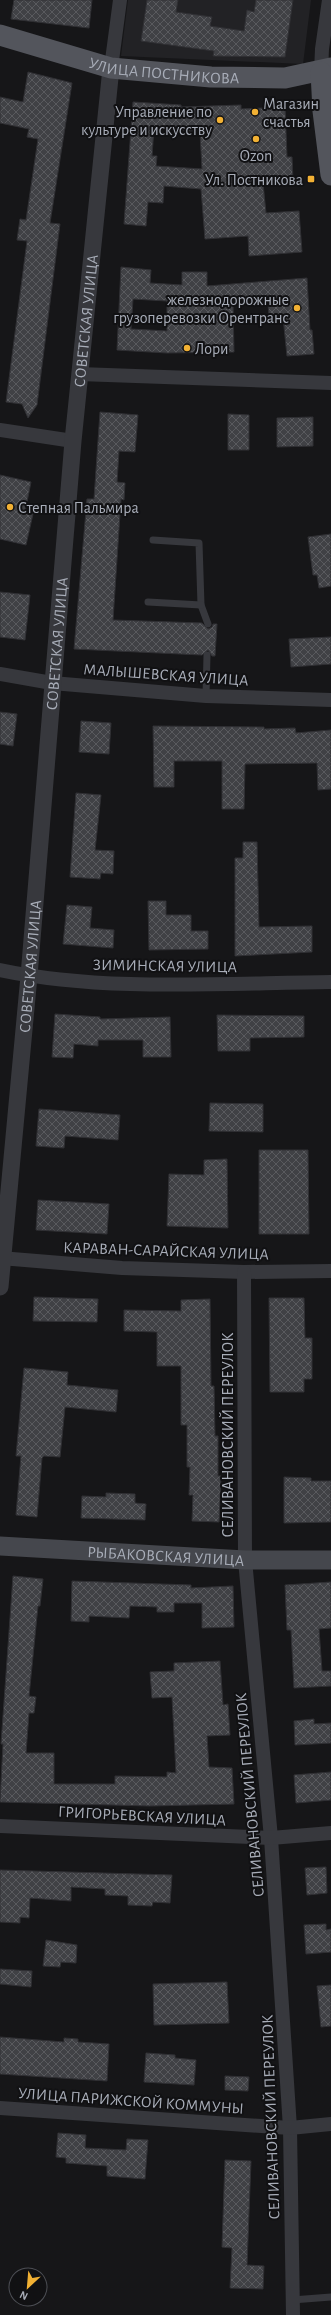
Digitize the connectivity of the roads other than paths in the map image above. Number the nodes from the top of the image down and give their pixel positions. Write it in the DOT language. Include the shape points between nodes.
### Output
graph roads {
  1 [pos="120,0"];
  2 [pos="329,0"];
  3 [pos="0,35"];
  4 [pos="112,68"];
  5 [pos="326,70"];
  6 [pos="331,175"];
  7 [pos="79,374"];
  8 [pos="331,383"];
  9 [pos="0,430"];
  10 [pos="72,441"];
  11 [pos="153,540"];
  12 [pos="148,602"];
  13 [pos="201,606"];
  14 [pos="208,624"];
  15 [pos="207,655"];
  16 [pos="0,674"];
  17 [pos="52,683"];
  18 [pos="206,696"];
  19 [pos="331,700"];
  20 [pos="0,970"];
  21 [pos="29,976"];
  22 [pos="331,982"];
  23 [pos="1,1258"];
  24 [pos="331,1271"];
  25 [pos="244,1272"];
  26 [pos="0,1287"];
  27 [pos="0,1546"];
  28 [pos="245,1560"];
  29 [pos="331,1560"];
  30 [pos="0,1826"];
  31 [pos="331,1833"];
  32 [pos="271,1838"];
  33 [pos="0,2108"];
  34 [pos="331,2124"];
  35 [pos="290,2128"];
  36 [pos="331,2297"];
  37 [pos="292,2300"];
  38 [pos="293,2315"];
  1 -- 4 [label="street, СОВЕТСКАЯ УЛИЦА"];
  2 -- 5 [label="street" via="322,49"];
  3 -- 4 [label="main road, УЛИЦА ПОСТНИКОВА"];
  4 -- 5 [label="main road, УЛИЦА ПОСТНИКОВА" via="226,77 286,78"];
  4 -- 7 [label="street, СОВЕТСКАЯ УЛИЦА"];
  5 -- 6 [label="main road" via="323,111"];
  7 -- 8 [label="street"];
  7 -- 10 [label="street, СОВЕТСКАЯ УЛИЦА"];
  9 -- 10 [label="street"];
  10 -- 17 [label="street, СОВЕТСКАЯ УЛИЦА"];
  11 -- 13 [label="lane" via="199,542"];
  12 -- 13 [label="lane"];
  13 -- 14 [label="lane"];
  15 -- 18 [label="lane"];
  16 -- 17 [label="street, МАЛЫШЕВСКАЯ УЛИЦА"];
  17 -- 18 [label="street, МАЛЫШЕВСКАЯ УЛИЦА"];
  17 -- 21 [label="street, СОВЕТСКАЯ УЛИЦА"];
  18 -- 19 [label="street, МАЛЫШЕВСКАЯ УЛИЦА"];
  20 -- 21 [label="street, ЗИМИНСКАЯ УЛИЦА"];
  21 -- 22 [label="street, ЗИМИНСКАЯ УЛИЦА" via="103,982"];
  21 -- 23 [label="street, СОВЕТСКАЯ УЛИЦА"];
  23 -- 25 [label="street, КАРАВАН-САРАЙСКАЯ УЛИЦА" via="122,1268"];
  23 -- 26 [label="street, СОВЕТСКАЯ УЛИЦА"];
  24 -- 25 [label="street, КАРАВАН-САРАЙСКАЯ УЛИЦА"];
  25 -- 28 [label="street, СЕЛИВАНОВСКИЙ ПЕРЕУЛОК"];
  27 -- 28 [label="main road, РЫБАКОВСКАЯ УЛИЦА"];
  28 -- 29 [label="main road, РЫБАКОВСКАЯ УЛИЦА"];
  28 -- 32 [label="street, СЕЛИВАНОВСКИЙ ПЕРЕУЛОК"];
  30 -- 32 [label="street, ГРИГОРЬЕВСКАЯ УЛИЦА"];
  31 -- 32 [label="street, ГРИГОРЬЕВСКАЯ УЛИЦА"];
  32 -- 35 [label="street, СЕЛИВАНОВСКИЙ ПЕРЕУЛОК"];
  33 -- 35 [label="street, УЛИЦА ПАРИЖСКОЙ КОММУНЫ"];
  34 -- 35 [label="street, УЛИЦА ПАРИЖСКОЙ КОММУНЫ"];
  35 -- 37 [label="street, СЕЛИВАНОВСКИЙ ПЕРЕУЛОК"];
  36 -- 37 [label="lane"];
  37 -- 38 [label="street, СЕЛИВАНОВСКИЙ ПЕРЕУЛОК"];
}
